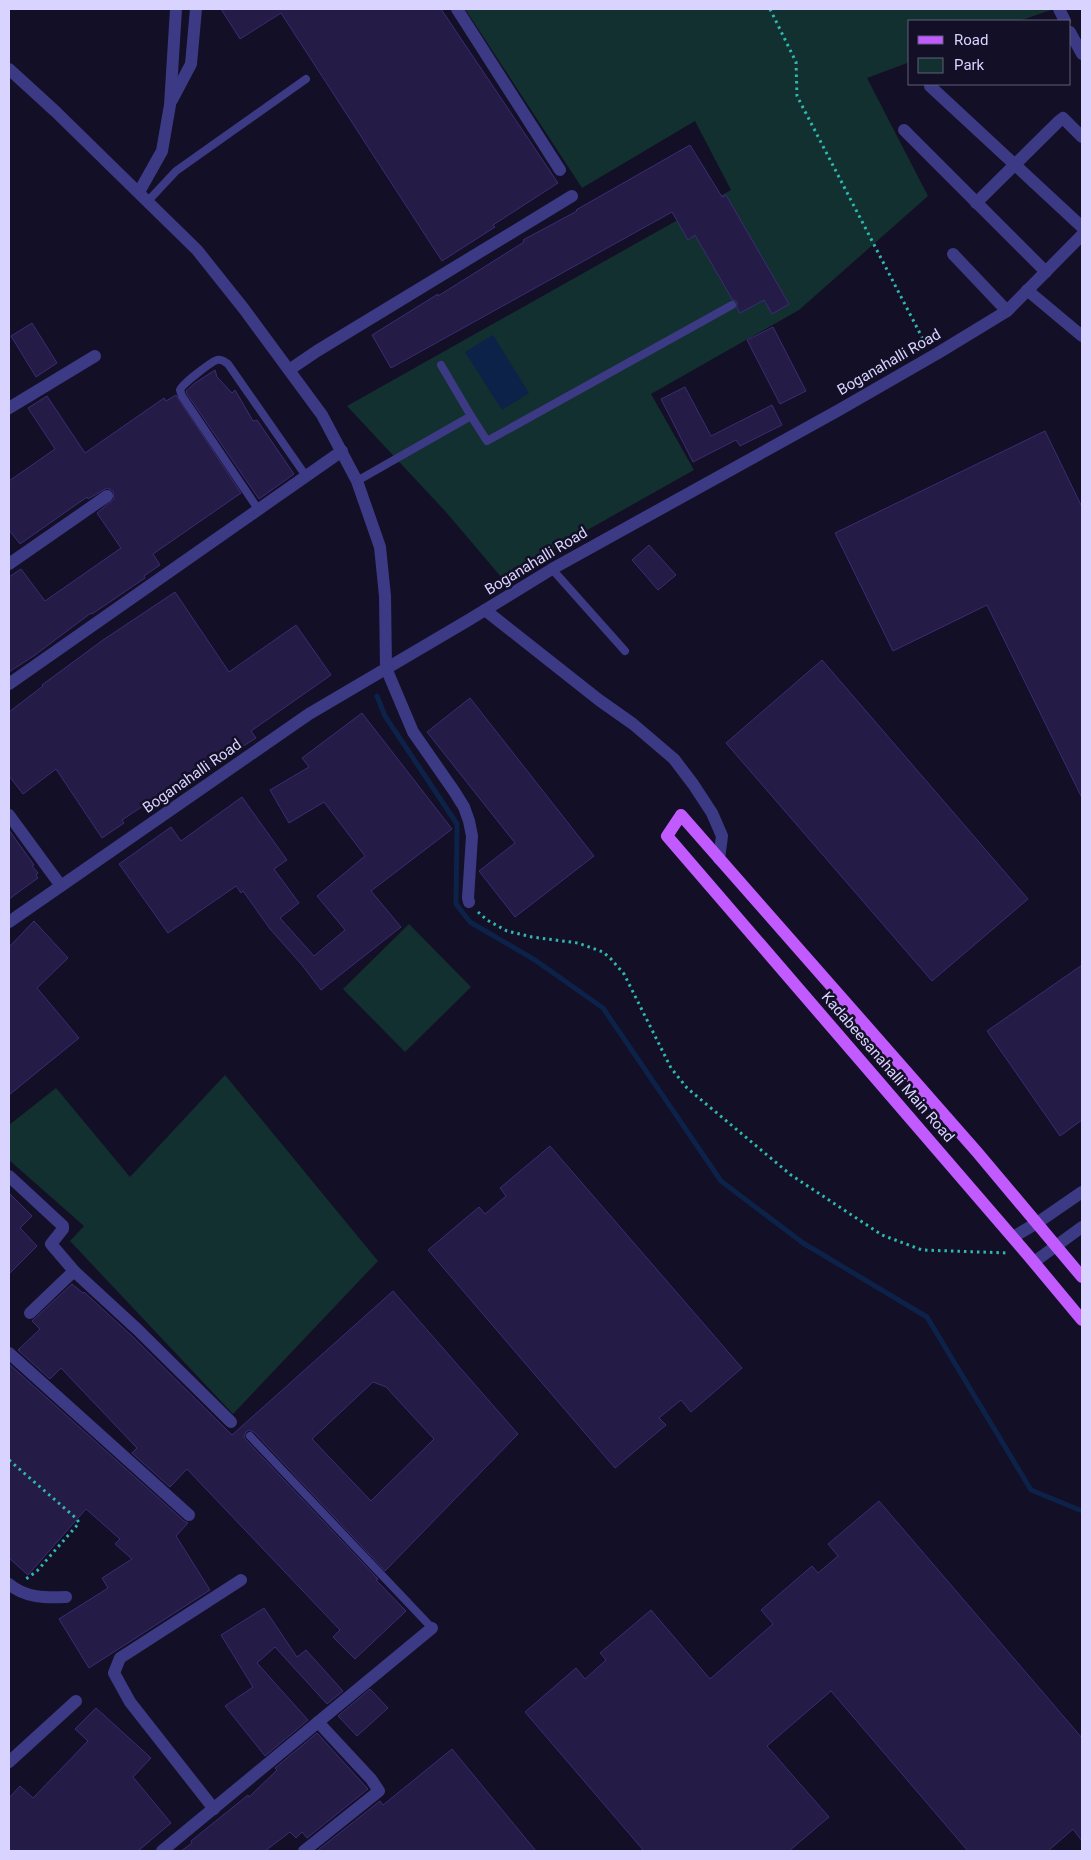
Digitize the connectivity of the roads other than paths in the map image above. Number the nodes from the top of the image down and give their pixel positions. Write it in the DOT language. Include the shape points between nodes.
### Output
graph roads {
  1 [pos="176,9"];
  2 [pos="196,9"];
  3 [pos="457,9"];
  4 [pos="1071,34"];
  5 [pos="1082,54"];
  6 [pos="9,69"];
  7 [pos="306,79"];
  8 [pos="930,86"];
  9 [pos="170,105"];
  10 [pos="904,130"];
  11 [pos="1082,136"];
  12 [pos="1014,164"];
  13 [pos="560,170"];
  14 [pos="139,192"];
  15 [pos="572,196"];
  16 [pos="148,201"];
  17 [pos="976,203"];
  18 [pos="1082,234"];
  19 [pos="953,254"];
  20 [pos="1046,272"];
  21 [pos="1028,290"];
  22 [pos="732,305"];
  23 [pos="1007,311"];
  24 [pos="1082,336"];
  25 [pos="95,356"];
  26 [pos="440,365"];
  27 [pos="289,370"];
  28 [pos="9,408"];
  29 [pos="471,416"];
  30 [pos="336,455"];
  31 [pos="306,476"];
  32 [pos="357,481"];
  33 [pos="107,496"];
  34 [pos="258,509"];
  35 [pos="9,564"];
  36 [pos="552,568"];
  37 [pos="485,610"];
  38 [pos="625,651"];
  39 [pos="386,668"];
  40 [pos="9,684"];
  41 [pos="9,815"];
  42 [pos="719,859"];
  43 [pos="61,886"];
  44 [pos="469,902"];
  45 [pos="9,922"];
  46 [pos="12,1184"];
  47 [pos="1082,1192"];
  48 [pos="1037,1223"];
  49 [pos="1082,1227"];
  50 [pos="1013,1238"];
  51 [pos="1056,1246"];
  52 [pos="1031,1258"];
  53 [pos="74,1271"];
  54 [pos="1082,1277"];
  55 [pos="30,1312"];
  56 [pos="1082,1320"];
  57 [pos="9,1353"];
  58 [pos="230,1422"];
  59 [pos="250,1436"];
  60 [pos="188,1515"];
  61 [pos="241,1580"];
  62 [pos="11,1589"];
  63 [pos="66,1597"];
  64 [pos="432,1628"];
  65 [pos="76,1701"];
  66 [pos="318,1722"];
  67 [pos="9,1762"];
  68 [pos="214,1809"];
  69 [pos="162,1851"];
  70 [pos="304,1851"];
  1 -- 9 [label="street"];
  2 -- 9 [label="street" via="191,64"];
  3 -- 13 [label="street"];
  4 -- 5 [label="street"];
  6 -- 14 [label="street"];
  7 -- 16 [label="lane" via="176,171"];
  8 -- 12 [label="street"];
  9 -- 14 [label="street" via="162,151"];
  10 -- 17 [label="street"];
  11 -- 12 [label="street" via="1063,118"];
  12 -- 17 [label="street"];
  12 -- 18 [label="street"];
  14 -- 16 [label="street"];
  15 -- 27 [label="street"];
  16 -- 27 [label="street" via="197,250"];
  17 -- 20 [label="street"];
  18 -- 20 [label="street, Boganahalli Road"];
  19 -- 23 [label="street"];
  20 -- 21 [label="street, Boganahalli Road"];
  21 -- 23 [label="street, Boganahalli Road"];
  21 -- 24 [label="street"];
  22 -- 29 [label="lane" via="487,441"];
  23 -- 36 [label="street, Boganahalli Road" via="839,410"];
  25 -- 28 [label="street"];
  26 -- 29 [label="lane"];
  27 -- 30 [label="street" via="322,416"];
  29 -- 32 [label="lane"];
  30 -- 31 [label="street"];
  30 -- 32 [label="street"];
  31 -- 34 [label="street"];
  31 -- 34 [label="lane" via="228,364 217,360 189,379 181,385 182,396"];
  32 -- 39 [label="street" via="380,547 385,596"];
  33 -- 35 [label="street"];
  34 -- 40 [label="street"];
  36 -- 37 [label="street, Boganahalli Road"];
  36 -- 38 [label="lane"];
  37 -- 39 [label="street, Boganahalli Road"];
  37 -- 42 [label="street" via="674,759 712,813 722,836"];
  39 -- 43 [label="street, Boganahalli Road" via="309,714"];
  39 -- 44 [label="street" via="413,732 466,814 472,836"];
  41 -- 43 [label="street"];
  42 -- 48 [label="main road, Kadabeesanahalli Main Road"];
  42 -- 50 [label="main road, Kadabeesanahalli Main Road" via="680,815 667,836"];
  43 -- 45 [label="street, Boganahalli Road"];
  46 -- 53 [label="street" via="63,1226 52,1244"];
  47 -- 48 [label="street"];
  48 -- 50 [label="street"];
  48 -- 51 [label="main road, Kadabeesanahalli Main Road"];
  49 -- 51 [label="street"];
  50 -- 52 [label="main road, Kadabeesanahalli Main Road"];
  51 -- 52 [label="street"];
  51 -- 54 [label="main road, Kadabeesanahalli Main Road"];
  52 -- 56 [label="main road, Kadabeesanahalli Main Road"];
  53 -- 55 [label="street"];
  53 -- 58 [label="street"];
  57 -- 60 [label="street"];
  59 -- 64 [label="lane"];
  61 -- 68 [label="street" via="120,1658 114,1673 130,1702"];
  62 -- 63 [label="street" via="40,1597"];
  64 -- 66 [label="street"];
  65 -- 67 [label="street"];
  66 -- 68 [label="street"];
  66 -- 70 [label="street" via="382,1794"];
  68 -- 69 [label="street"];
}
